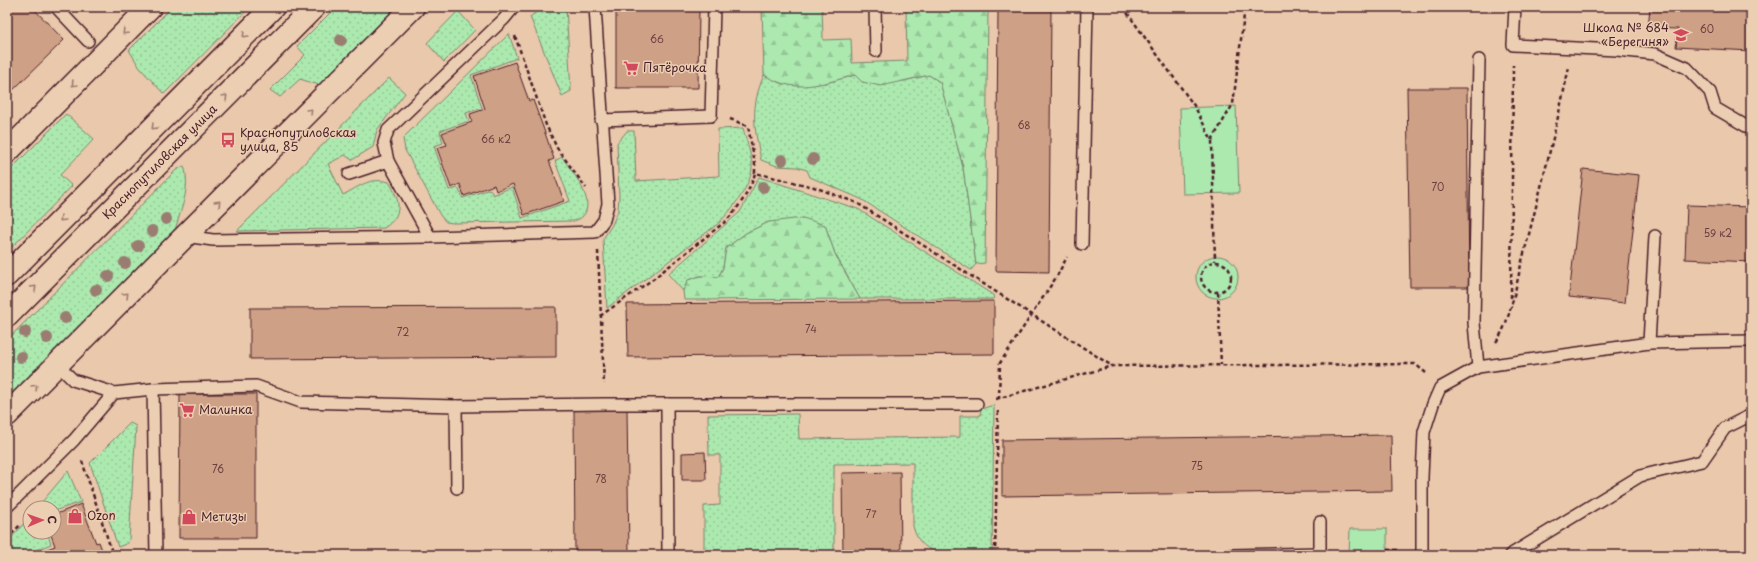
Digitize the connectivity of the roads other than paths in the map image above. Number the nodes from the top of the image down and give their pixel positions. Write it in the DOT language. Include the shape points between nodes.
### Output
graph roads {
  1 [pos="56,7"];
  2 [pos="150,7"];
  3 [pos="273,7"];
  4 [pos="314,7"];
  5 [pos="413,7"];
  6 [pos="514,7"];
  7 [pos="595,7"];
  8 [pos="714,7"];
  9 [pos="875,7"];
  10 [pos="1087,7"];
  11 [pos="1515,7"];
  12 [pos="88,41"];
  13 [pos="876,51"];
  14 [pos="1479,60"];
  15 [pos="601,120"];
  16 [pos="1751,129"];
  17 [pos="9,144"];
  18 [pos="388,161"];
  19 [pos="349,174"];
  20 [pos="185,236"];
  21 [pos="1655,236"];
  22 [pos="430,237"];
  23 [pos="1082,244"];
  24 [pos="7,275"];
  25 [pos="7,316"];
  26 [pos="1751,341"];
  27 [pos="1648,343"];
  28 [pos="57,364"];
  29 [pos="1478,367"];
  30 [pos="153,389"];
  31 [pos="114,393"];
  32 [pos="667,404"];
  33 [pos="977,404"];
  34 [pos="456,406"];
  35 [pos="7,414"];
  36 [pos="1751,415"];
  37 [pos="457,488"];
  38 [pos="7,507"];
  39 [pos="1320,522"];
  40 [pos="1320,554"];
  41 [pos="156,555"];
  42 [pos="668,555"];
  43 [pos="1232,555"];
  44 [pos="1422,555"];
  45 [pos="1510,555"];
  1 -- 12 [label="lane"];
  2 -- 17 [label="main road, one-way"];
  3 -- 24 [label="main road, one-way"];
  25 -- 4 [label="main road, Краснопутиловская улица, one-way"];
  20 -- 5 [label="main road, one-way"];
  6 -- 18 [label="lane" via="388,130 384,143"];
  7 -- 15 [label="lane"];
  8 -- 15 [label="lane" via="712,116"];
  9 -- 13 [label="lane"];
  10 -- 23 [label="lane"];
  11 -- 16 [label="lane" via="1513,45 1655,54 1687,68 1710,92 1715,108"];
  14 -- 29 [label="lane" via="1474,323"];
  15 -- 22 [label="lane" via="608,204 604,220 595,232"];
  18 -- 19 [label="lane"];
  18 -- 22 [label="lane"];
  20 -- 22 [label="lane" via="213,240"];
  28 -- 20 [label="main road, one-way"];
  21 -- 27 [label="lane"];
  26 -- 27 [label="lane"];
  27 -- 29 [label="lane"];
  28 -- 31 [label="lane" via="73,380"];
  35 -- 28 [label="main road, one-way"];
  29 -- 44 [label="lane" via="1440,388 1424,432"];
  30 -- 31 [label="lane"];
  30 -- 34 [label="lane" via="256,386 301,402"];
  30 -- 41 [label="lane"];
  31 -- 38 [label="lane" via="74,440"];
  32 -- 33 [label="lane"];
  32 -- 34 [label="lane"];
  32 -- 42 [label="lane"];
  34 -- 37 [label="lane"];
  36 -- 45 [label="lane" via="1725,428 1702,461 1640,476"];
  39 -- 40 [label="lane"];
  40 -- 43 [label="lane"];
}
